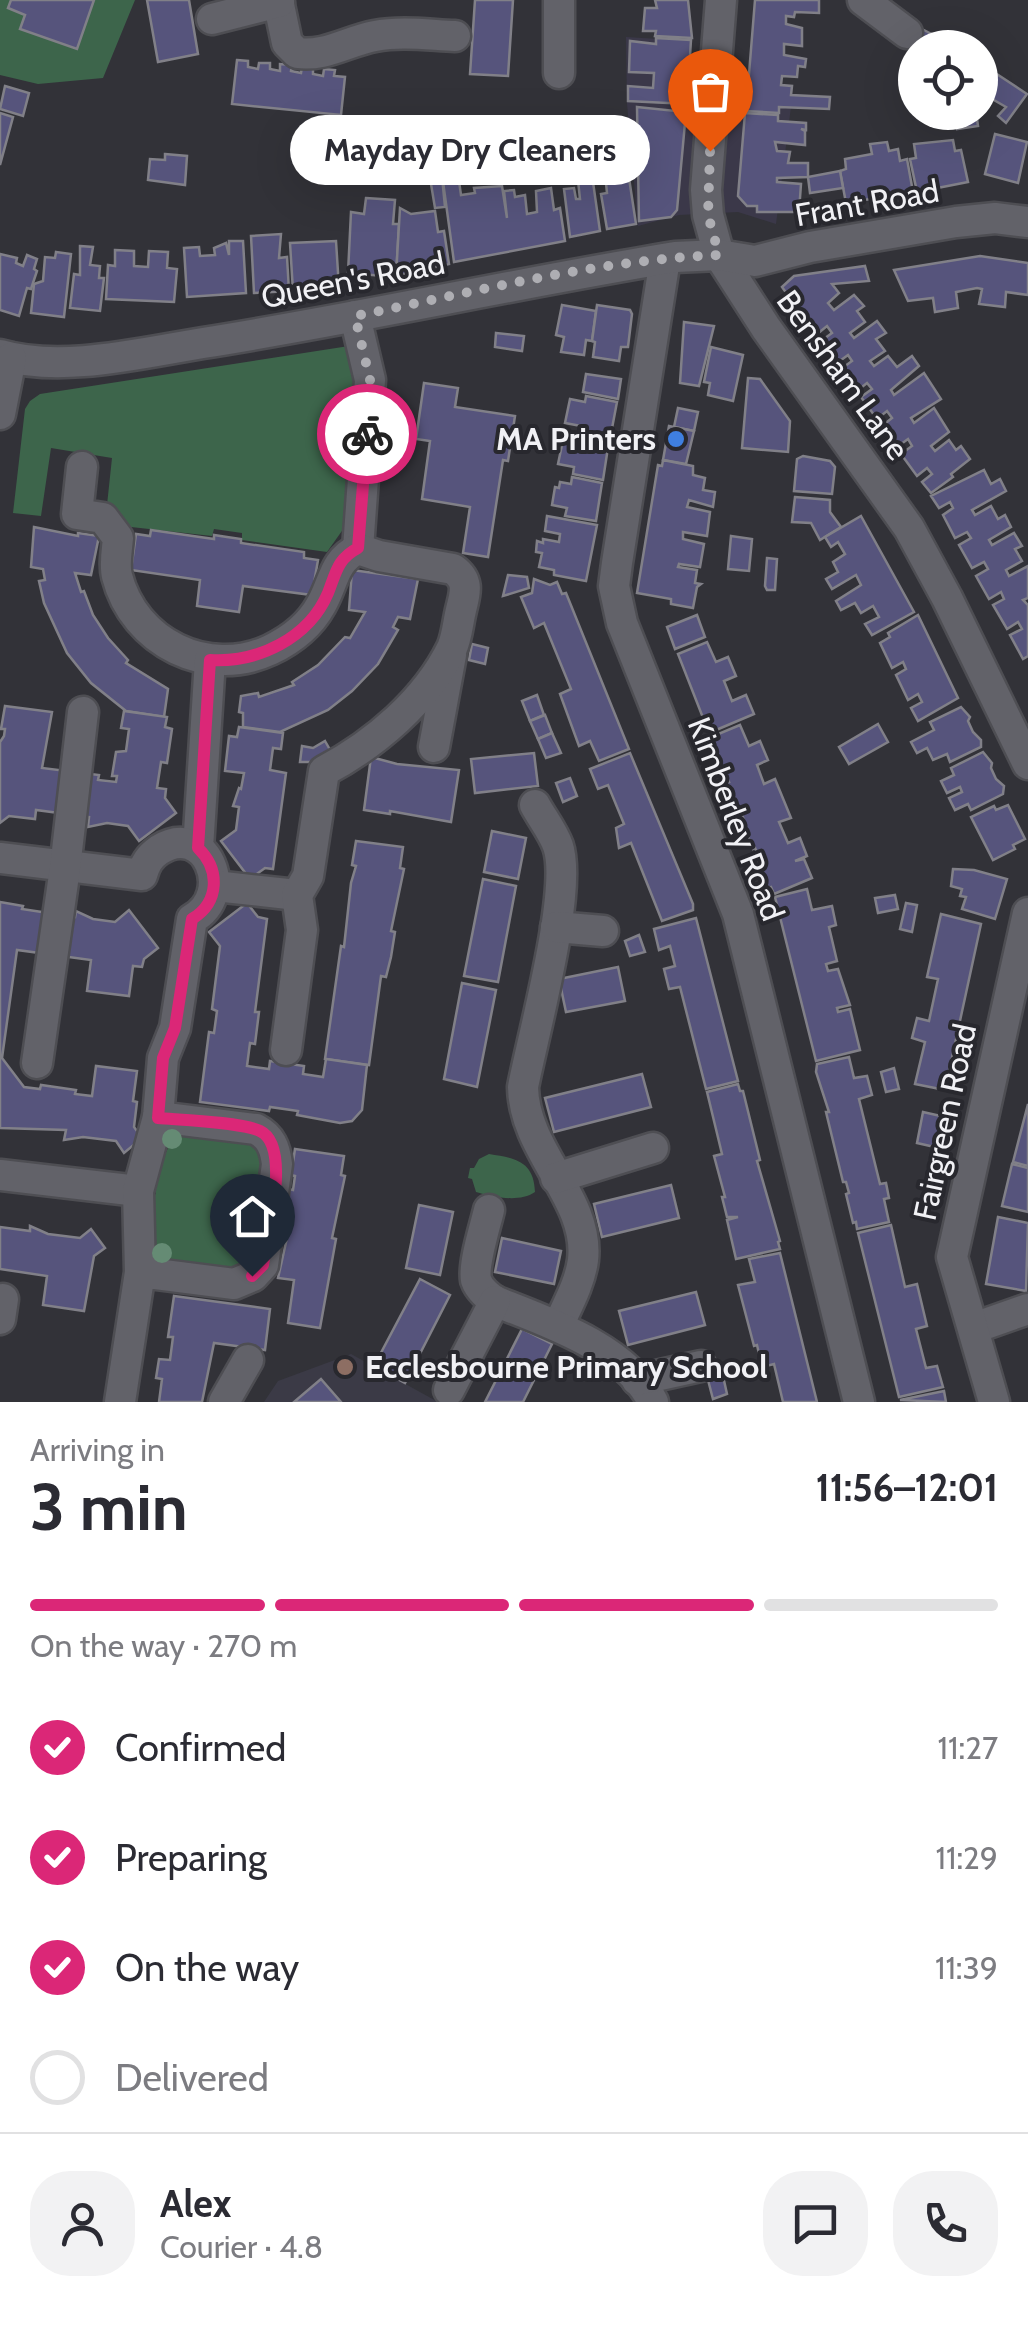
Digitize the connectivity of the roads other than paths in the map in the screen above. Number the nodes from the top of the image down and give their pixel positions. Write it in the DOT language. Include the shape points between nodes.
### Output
graph roads {
  1 [pos="559,0"];
  2 [pos="721,0"];
  3 [pos="864,0"];
  4 [pos="279,1"];
  5 [pos="212,20"];
  6 [pos="903,30"];
  7 [pos="455,36"];
  8 [pos="559,73"];
  9 [pos="1028,222"];
  10 [pos="719,255"];
  11 [pos="665,258"];
  12 [pos="355,316"];
  13 [pos="5,357"];
  14 [pos="0,414"];
  15 [pos="82,467"];
  16 [pos="358,548"];
  17 [pos="452,647"];
  18 [pos="210,660"];
  19 [pos="83,712"];
  20 [pos="434,747"];
  21 [pos="1028,764"];
  22 [pos="535,805"];
  23 [pos="198,848"];
  24 [pos="0,858"];
  25 [pos="65,868"];
  26 [pos="215,886"];
  27 [pos="297,895"];
  28 [pos="1028,912"];
  29 [pos="556,928"];
  30 [pos="603,931"];
  31 [pos="286,1050"];
  32 [pos="37,1062"];
  33 [pos="158,1118"];
  34 [pos="653,1148"];
  35 [pos="0,1175"];
  36 [pos="556,1178"];
  37 [pos="138,1191"];
  38 [pos="489,1210"];
  39 [pos="140,1272"];
  40 [pos="505,1303"];
  41 [pos="1028,1309"];
  42 [pos="558,1326"];
  43 [pos="974,1328"];
  44 [pos="248,1360"];
  45 [pos="701,1366"];
  46 [pos="449,1390"];
  47 [pos="645,1391"];
  48 [pos="120,1402"];
  49 [pos="224,1402"];
  50 [pos="859,1402"];
  51 [pos="994,1402"];
  1 -- 8 [label="street"];
  2 -- 10 [label="street, Bensham Lane" via="706,190"];
  3 -- 6 [label="street"];
  4 -- 5 [label="street"];
  4 -- 7 [label="street" via="287,43 297,53 395,34"];
  9 -- 10 [label="street, Frant Road" via="956,222 755,261"];
  10 -- 11 [label="street, Queen's Road"];
  10 -- 21 [label="street, Bensham Lane" via="909,528"];
  11 -- 12 [label="street, Queen's Road"];
  11 -- 50 [label="street, Kimberley Road" via="616,600 738,914"];
  12 -- 13 [label="street, Queen's Road" via="111,356 44,363"];
  12 -- 16 [label="street" via="370,380"];
  13 -- 14 [label="street"];
  15 -- 18 [label="street" via="76,514 103,518 118,538 116,572 129,604 164,642"];
  16 -- 17 [label="street" via="461,574 466,588"];
  16 -- 18 [label="street" via="338,563 320,607 298,632 244,659"];
  17 -- 20 [label="street"];
  17 -- 27 [label="street" via="412,706 324,771 308,876"];
  18 -- 23 [label="street"];
  19 -- 25 [label="street"];
  22 -- 29 [label="street" via="558,846"];
  23 -- 25 [label="street" via="172,843 150,856 142,875"];
  23 -- 26 [label="street"];
  24 -- 25 [label="street"];
  25 -- 32 [label="street"];
  26 -- 27 [label="street"];
  26 -- 33 [label="street" via="206,908 192,919 175,1028 163,1058"];
  27 -- 31 [label="street" via="302,930"];
  28 -- 43 [label="street, Fairgreen Road" via="952,1257"];
  29 -- 30 [label="street"];
  29 -- 36 [label="street" via="523,1087 532,1135"];
  33 -- 37 [label="street"];
  33 -- 39 [label="street" via="256,1129 270,1139 278,1164 259,1271 234,1284"];
  34 -- 36 [label="street"];
  35 -- 37 [label="street"];
  36 -- 42 [label="street" via="575,1212 583,1246 578,1279"];
  37 -- 39 [label="street"];
  38 -- 40 [label="street" via="476,1278 483,1292"];
  39 -- 48 [label="street"];
  40 -- 42 [label="street"];
  40 -- 46 [label="street"];
  41 -- 43 [label="street"];
  42 -- 47 [label="street" via="594,1346"];
  43 -- 51 [label="street, Fairgreen Road"];
  44 -- 49 [label="street"];
  45 -- 47 [label="street"];
}
